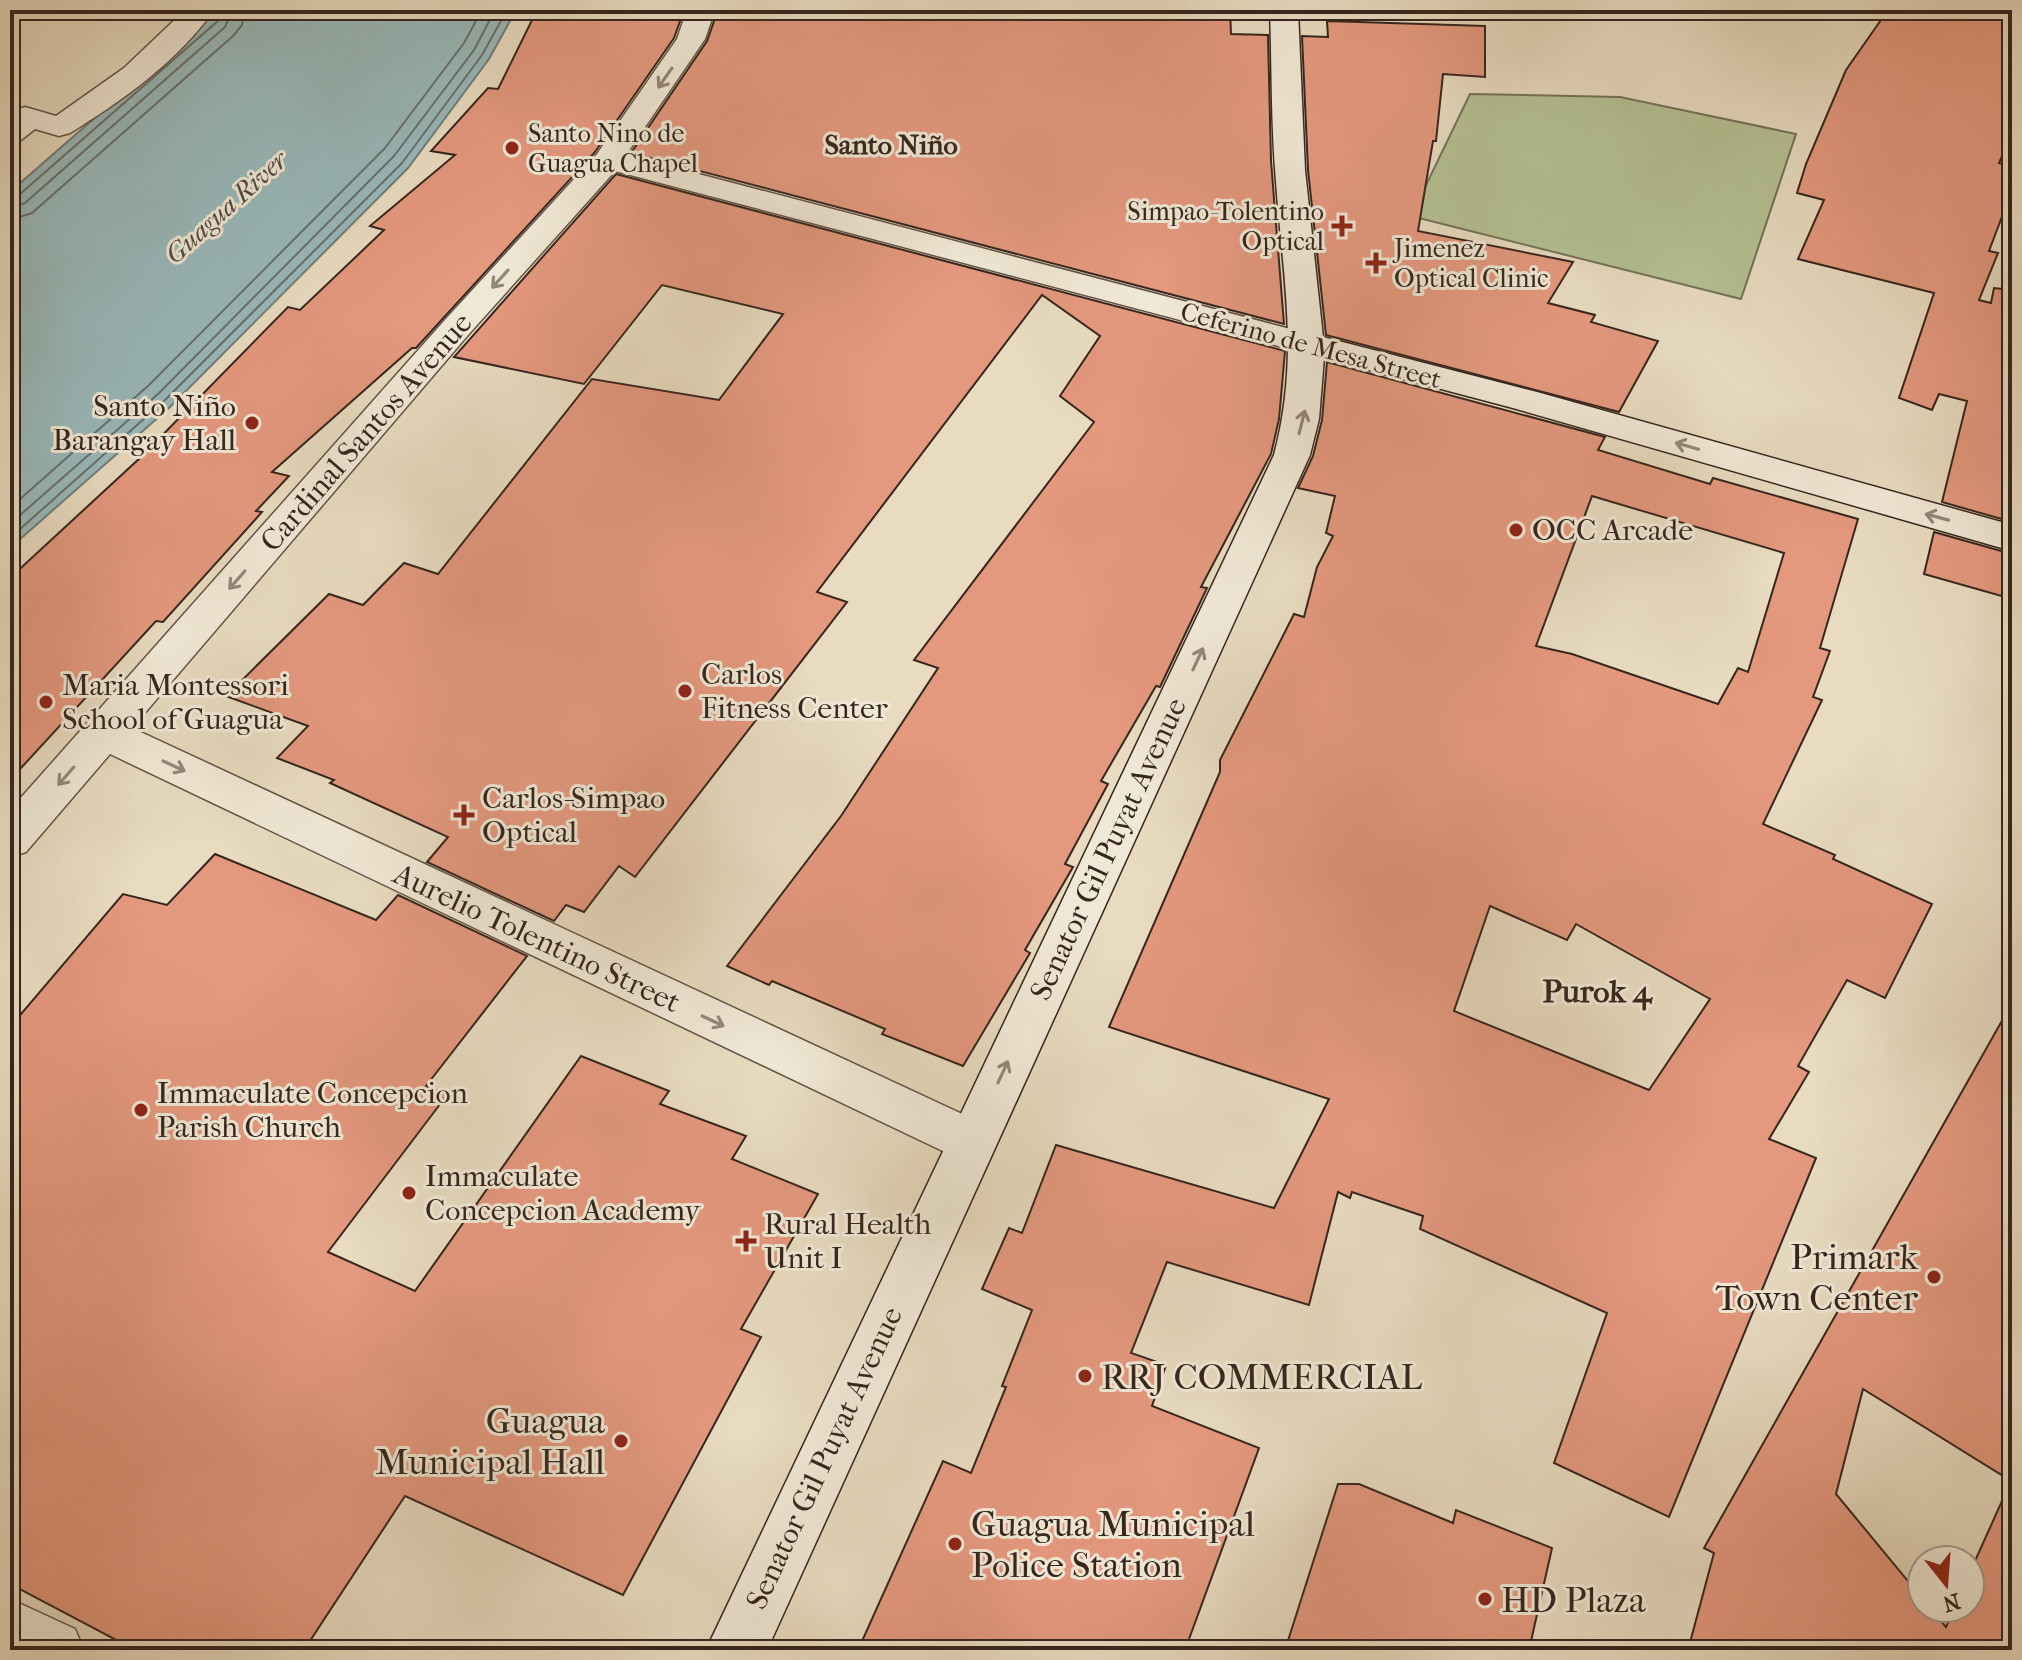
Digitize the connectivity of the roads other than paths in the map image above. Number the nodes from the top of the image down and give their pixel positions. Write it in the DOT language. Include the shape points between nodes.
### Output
graph roads {
  1 [pos="200,10"];
  2 [pos="701,10"];
  3 [pos="1284,10"];
  4 [pos="59,127"];
  5 [pos="10,134"];
  6 [pos="10,157"];
  7 [pos="608,160"];
  8 [pos="1309,344"];
  9 [pos="2012,538"];
  10 [pos="104,733"];
  11 [pos="10,840"];
  12 [pos="970,1142"];
  13 [pos="10,1629"];
  14 [pos="54,1650"];
  15 [pos="736,1650"];
  1 -- 4 [label="street" via="151,63"];
  2 -- 7 [label="street, Cardinal Santos Avenue, one-way" via="691,39"];
  3 -- 8 [label="street, Senator Gil Puyat Avenue" via="1290,170"];
  4 -- 5 [label="street" via="25,116 26,122"];
  4 -- 6 [label="street"];
  7 -- 8 [label="street, Ceferino de Mesa Street"];
  7 -- 10 [label="street, Cardinal Santos Avenue, one-way"];
  9 -- 8 [label="street, Ceferino de Mesa Street, one-way"];
  12 -- 8 [label="street, Senator Gil Puyat Avenue, one-way" via="1287,467 1304,419"];
  10 -- 11 [label="street, Cardinal Santos Avenue, one-way"];
  10 -- 12 [label="street, Aurelio Tolentino Street, one-way"];
  12 -- 15 [label="street, Senator Gil Puyat Avenue"];
  13 -- 14 [label="street"];
}
